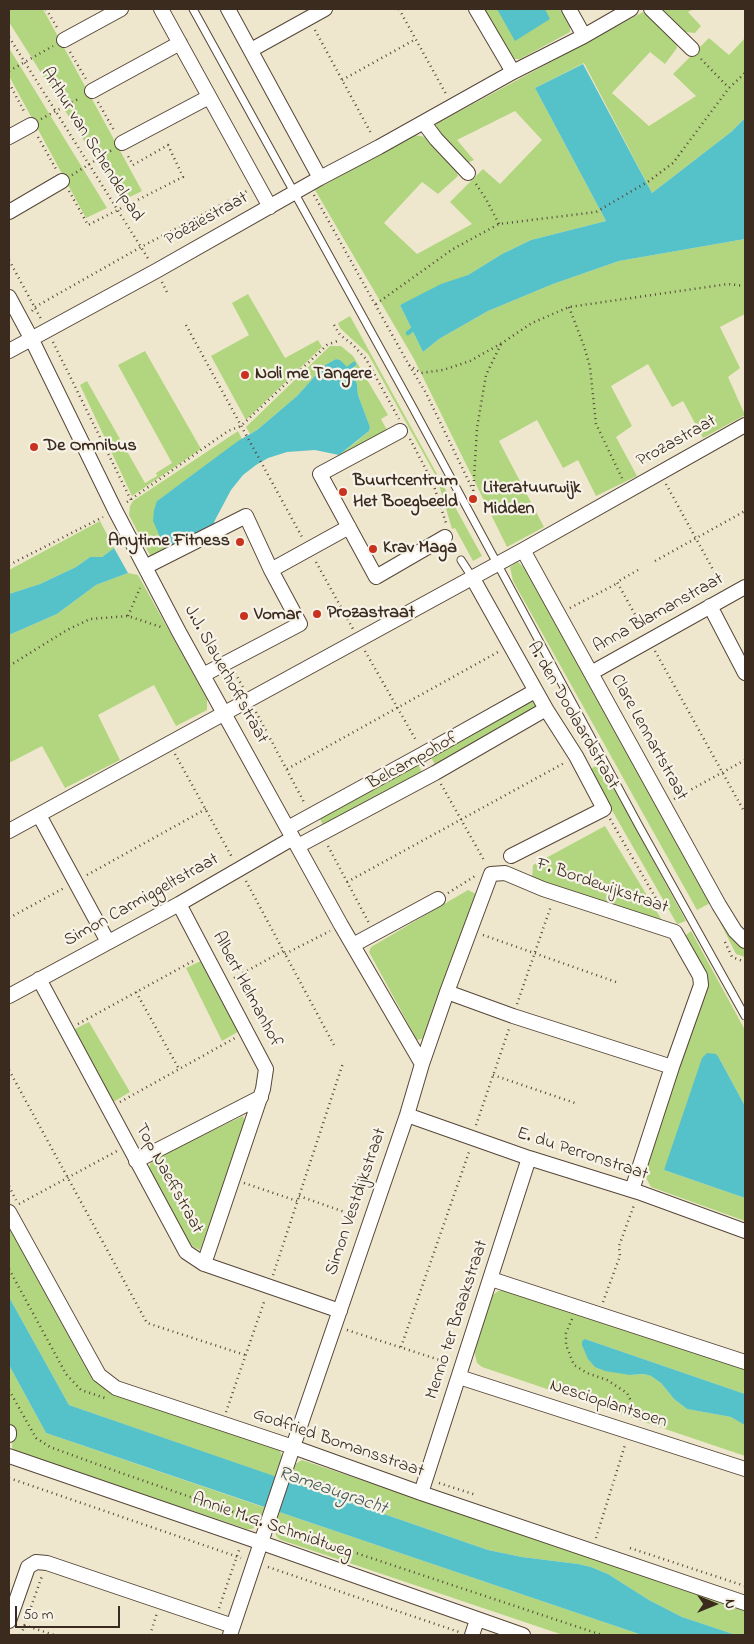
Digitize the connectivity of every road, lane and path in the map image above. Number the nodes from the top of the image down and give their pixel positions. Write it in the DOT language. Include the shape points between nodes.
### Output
graph roads {
  1 [pos="46,9"];
  2 [pos="121,9"];
  3 [pos="161,9"];
  4 [pos="193,9"];
  5 [pos="228,9"];
  6 [pos="325,9"];
  7 [pos="399,9"];
  8 [pos="476,9"];
  9 [pos="569,9"];
  10 [pos="631,9"];
  11 [pos="651,9"];
  12 [pos="308,18"];
  13 [pos="584,36"];
  14 [pos="9,37"];
  15 [pos="416,38"];
  16 [pos="64,40"];
  17 [pos="180,43"];
  18 [pos="692,49"];
  19 [pos="251,50"];
  20 [pos="25,62"];
  21 [pos="9,71"];
  22 [pos="513,72"];
  23 [pos="744,75"];
  24 [pos="342,80"];
  25 [pos="9,83"];
  26 [pos="729,88"];
  27 [pos="92,91"];
  28 [pos="210,97"];
  29 [pos="453,106"];
  30 [pos="56,111"];
  31 [pos="424,123"];
  32 [pos="31,125"];
  33 [pos="9,137"];
  34 [pos="122,143"];
  35 [pos="379,147"];
  36 [pos="90,165"];
  37 [pos="468,173"];
  38 [pos="62,181"];
  39 [pos="314,182"];
  40 [pos="258,185"];
  41 [pos="294,193"];
  42 [pos="270,207"];
  43 [pos="118,210"];
  44 [pos="9,212"];
  45 [pos="499,224"];
  46 [pos="141,247"];
  47 [pos="9,260"];
  48 [pos="156,271"];
  49 [pos="745,286"];
  50 [pos="168,292"];
  51 [pos="9,297"];
  52 [pos="376,304"];
  53 [pos="34,306"];
  54 [pos="569,307"];
  55 [pos="23,323"];
  56 [pos="186,325"];
  57 [pos="46,330"];
  58 [pos="31,338"];
  59 [pos="340,340"];
  60 [pos="502,343"];
  61 [pos="9,351"];
  62 [pos="409,365"];
  63 [pos="745,425"];
  64 [pos="242,428"];
  65 [pos="400,431"];
  66 [pos="265,470"];
  67 [pos="660,473"];
  68 [pos="473,490"];
  69 [pos="629,490"];
  70 [pos="473,499"];
  71 [pos="131,500"];
  72 [pos="115,510"];
  73 [pos="745,511"];
  74 [pos="349,528"];
  75 [pos="445,537"];
  76 [pos="696,538"];
  77 [pos="523,550"];
  78 [pos="461,560"];
  79 [pos="655,561"];
  80 [pos="496,564"];
  81 [pos="9,565"];
  82 [pos="145,567"];
  83 [pos="271,570"];
  84 [pos="638,570"];
  85 [pos="472,577"];
  86 [pos="618,583"];
  87 [pos="745,587"];
  88 [pos="728,597"];
  89 [pos="710,606"];
  90 [pos="559,614"];
  91 [pos="128,616"];
  92 [pos="179,632"];
  93 [pos="649,640"];
  94 [pos="510,645"];
  95 [pos="9,666"];
  96 [pos="591,673"];
  97 [pos="745,673"];
  98 [pos="203,675"];
  99 [pos="535,691"];
  100 [pos="546,710"];
  101 [pos="225,714"];
  102 [pos="170,744"];
  103 [pos="576,756"];
  104 [pos="745,760"];
  105 [pos="287,769"];
  106 [pos="722,772"];
  107 [pos="664,805"];
  108 [pos="604,808"];
  109 [pos="206,809"];
  110 [pos="745,812"];
  111 [pos="38,815"];
  112 [pos="9,831"];
  113 [pos="293,838"];
  114 [pos="511,856"];
  115 [pos="239,869"];
  116 [pos="492,874"];
  117 [pos="75,882"];
  118 [pos="347,882"];
  119 [pos="438,899"];
  120 [pos="179,904"];
  121 [pos="9,918"];
  122 [pos="341,925"];
  123 [pos="675,932"];
  124 [pos="745,940"];
  125 [pos="108,942"];
  126 [pos="479,943"];
  127 [pos="353,945"];
  128 [pos="284,953"];
  129 [pos="206,954"];
  130 [pos="39,979"];
  131 [pos="616,982"];
  132 [pos="222,984"];
  133 [pos="136,992"];
  134 [pos="447,992"];
  135 [pos="9,996"];
  136 [pos="745,1016"];
  137 [pos="66,1030"];
  138 [pos="246,1032"];
  139 [pos="335,1047"];
  140 [pos="343,1062"];
  141 [pos="422,1064"];
  142 [pos="672,1067"];
  143 [pos="179,1069"];
  144 [pos="9,1070"];
  145 [pos="493,1075"];
  146 [pos="261,1097"];
  147 [pos="575,1103"];
  148 [pos="108,1108"];
  149 [pos="407,1115"];
  150 [pos="474,1139"];
  151 [pos="127,1145"];
  152 [pos="529,1158"];
  153 [pos="136,1161"];
  154 [pos="67,1178"];
  155 [pos="233,1179"];
  156 [pos="9,1186"];
  157 [pos="635,1191"];
  158 [pos="299,1196"];
  159 [pos="297,1201"];
  160 [pos="16,1208"];
  161 [pos="370,1221"];
  162 [pos="745,1231"];
  163 [pos="204,1264"];
  164 [pos="491,1279"];
  165 [pos="269,1286"];
  166 [pos="577,1307"];
  167 [pos="340,1311"];
  168 [pos="599,1314"];
  169 [pos="341,1328"];
  170 [pos="344,1339"];
  171 [pos="401,1347"];
  172 [pos="245,1355"];
  173 [pos="745,1362"];
  174 [pos="461,1372"];
  175 [pos="9,1390"];
  176 [pos="235,1414"];
  177 [pos="630,1432"];
  178 [pos="293,1447"];
  179 [pos="9,1456"];
  180 [pos="745,1469"];
  181 [pos="9,1478"];
  182 [pos="426,1478"];
  183 [pos="421,1493"];
  184 [pos="483,1498"];
  185 [pos="269,1521"];
  186 [pos="243,1536"];
  187 [pos="262,1543"];
  188 [pos="624,1546"];
  189 [pos="592,1551"];
  190 [pos="237,1556"];
  191 [pos="255,1562"];
  192 [pos="47,1563"];
  193 [pos="745,1586"];
  194 [pos="161,1602"];
  195 [pos="745,1603"];
  196 [pos="215,1620"];
  197 [pos="477,1620"];
  198 [pos="9,1621"];
  199 [pos="24,1625"];
  200 [pos="232,1631"];
  201 [pos="466,1634"];
  202 [pos="21,1635"];
  203 [pos="54,1635"];
  204 [pos="150,1635"];
  205 [pos="523,1635"];
  206 [pos="602,1635"];
  1 -- 16 [label="path"];
  2 -- 16 [label="street"];
  3 -- 17 [label="street"];
  4 -- 41 [label="lane"];
  5 -- 19 [label="street"];
  6 -- 12 [label="street"];
  7 -- 15 [label="path"];
  8 -- 22 [label="street"];
  9 -- 13 [label="street"];
  10 -- 13 [label="street, Poëziestraat"];
  11 -- 18 [label="street"];
  12 -- 19 [label="street"];
  12 -- 24 [label="path"];
  13 -- 22 [label="street, Poëziestraat"];
  14 -- 20 [label="path, Arthur van Schendelpad"];
  15 -- 24 [label="path"];
  15 -- 29 [label="path"];
  16 -- 20 [label="path"];
  16 -- 27 [label="path"];
  17 -- 27 [label="street"];
  17 -- 28 [label="street"];
  18 -- 26 [label="path"];
  19 -- 39 [label="street"];
  20 -- 21 [label="path"];
  20 -- 30 [label="path, Arthur van Schendelpad"];
  22 -- 29 [label="street, Poëziestraat"];
  23 -- 26 [label="path"];
  24 -- 35 [label="path"];
  25 -- 32 [label="path"];
  26 -- 45 [label="path" via="673,163 650,181 596,212"];
  27 -- 30 [label="path"];
  27 -- 34 [label="path"];
  28 -- 34 [label="street"];
  28 -- 40 [label="street"];
  29 -- 31 [label="street, Poëziestraat"];
  30 -- 32 [label="path"];
  30 -- 36 [label="path, Arthur van Schendelpad"];
  31 -- 35 [label="street, Poëziestraat"];
  31 -- 37 [label="street"];
  32 -- 33 [label="street"];
  32 -- 38 [label="path"];
  34 -- 36 [label="path"];
  34 -- 43 [label="path" via="133,165 168,145 183,176"];
  35 -- 39 [label="street, Poëziestraat"];
  36 -- 38 [label="path"];
  36 -- 43 [label="path, Arthur van Schendelpad"];
  37 -- 45 [label="path"];
  38 -- 43 [label="path" via="88,225"];
  38 -- 44 [label="street"];
  39 -- 41 [label="street, Poëziestraat"];
  39 -- 52 [label="path"];
  40 -- 42 [label="street"];
  40 -- 46 [label="path"];
  41 -- 42 [label="street, Poëziestraat"];
  41 -- 80 [label="lane"];
  42 -- 48 [label="street, Poëziestraat"];
  43 -- 46 [label="path, Arthur van Schendelpad"];
  45 -- 52 [label="path" via="453,249"];
  46 -- 48 [label="path, Arthur van Schendelpad"];
  46 -- 53 [label="path"];
  47 -- 53 [label="path"];
  48 -- 50 [label="path, Arthur van Schendelpad"];
  48 -- 57 [label="street, Poëziestraat"];
  49 -- 54 [label="path" via="728,284"];
  51 -- 55 [label="street, J.J. Slauerhoffstraat"];
  52 -- 62 [label="path"];
  53 -- 55 [label="path"];
  53 -- 57 [label="path"];
  54 -- 60 [label="path" via="532,323"];
  54 -- 69 [label="path" via="590,367 596,424"];
  55 -- 58 [label="street, J.J. Slauerhoffstraat"];
  56 -- 64 [label="path"];
  57 -- 58 [label="street, Poëziestraat"];
  57 -- 71 [label="path"];
  58 -- 61 [label="street, Poëziestraat"];
  58 -- 72 [label="street, J.J. Slauerhoffstraat"];
  59 -- 64 [label="path" via="327,345"];
  60 -- 62 [label="path" via="470,361 443,370 421,373"];
  60 -- 68 [label="path" via="486,375 477,428"];
  62 -- 68 [label="path"];
  63 -- 67 [label="street, Prozastraat"];
  64 -- 66 [label="path"];
  64 -- 71 [label="path" via="228,431"];
  65 -- 74 [label="street" via="320,474"];
  67 -- 69 [label="street, Prozastraat"];
  67 -- 76 [label="path"];
  68 -- 70 [label="path"];
  69 -- 77 [label="street, Prozastraat"];
  71 -- 72 [label="path"];
  72 -- 81 [label="path"];
  72 -- 82 [label="street, J.J. Slauerhoffstraat"];
  73 -- 76 [label="path"];
  74 -- 75 [label="street" via="376,577"];
  74 -- 83 [label="street"];
  76 -- 79 [label="path"];
  76 -- 88 [label="path"];
  77 -- 80 [label="street, Prozastraat"];
  77 -- 90 [label="street, Clare Lennartstraat"];
  78 -- 85 [label="lane"];
  80 -- 85 [label="street, Prozastraat"];
  80 -- 136 [label="lane"];
  82 -- 83 [label="street" via="246,516"];
  82 -- 91 [label="path"];
  82 -- 92 [label="street, J.J. Slauerhoffstraat"];
  83 -- 98 [label="street" via="300,624"];
  84 -- 86 [label="path"];
  85 -- 94 [label="street, A. den Doolaardstraat"];
  85 -- 101 [label="street"];
  86 -- 90 [label="path"];
  86 -- 93 [label="path"];
  87 -- 88 [label="street, Anna Blamanstraat"];
  88 -- 89 [label="street, Anna Blamanstraat"];
  89 -- 93 [label="street, Anna Blamanstraat"];
  89 -- 97 [label="street"];
  90 -- 96 [label="street, Clare Lennartstraat"];
  91 -- 92 [label="path"];
  91 -- 95 [label="path" via="90,619"];
  92 -- 98 [label="street, J.J. Slauerhoffstraat"];
  93 -- 96 [label="street, Anna Blamanstraat"];
  93 -- 106 [label="path"];
  94 -- 99 [label="street, A. den Doolaardstraat"];
  94 -- 105 [label="path"];
  96 -- 107 [label="street, Clare Lennartstraat"];
  98 -- 101 [label="street, J.J. Slauerhoffstraat"];
  99 -- 100 [label="street, A. den Doolaardstraat"];
  99 -- 113 [label="street, Belcampohof" via="423,754"];
  100 -- 103 [label="street, A. den Doolaardstraat"];
  100 -- 113 [label="street, Belcampohof" via="435,773"];
  101 -- 102 [label="street"];
  101 -- 113 [label="street, J.J. Slauerhoffstraat"];
  102 -- 109 [label="path"];
  102 -- 111 [label="street"];
  103 -- 108 [label="street, A. den Doolaardstraat"];
  103 -- 118 [label="path"];
  104 -- 106 [label="path"];
  106 -- 107 [label="path"];
  106 -- 110 [label="path"];
  107 -- 124 [label="street, Clare Lennartstraat" via="719,905 735,931"];
  108 -- 114 [label="street, A. den Doolaardstraat"];
  108 -- 123 [label="path"];
  109 -- 115 [label="path"];
  109 -- 117 [label="path"];
  111 -- 112 [label="street"];
  111 -- 117 [label="street"];
  113 -- 115 [label="street, Simon Carmiggeltstraat"];
  113 -- 122 [label="street, J.J. Slauerhoffstraat"];
  115 -- 120 [label="street, Simon Carmiggeltstraat"];
  115 -- 128 [label="path"];
  116 -- 123 [label="street, F. Bordewijkstraat" via="505,873 543,889"];
  116 -- 134 [label="street, Simon Vestdijkstraat"];
  117 -- 121 [label="path"];
  117 -- 125 [label="street"];
  119 -- 127 [label="street"];
  120 -- 125 [label="street, Simon Carmiggeltstraat"];
  120 -- 129 [label="street, Albert Helmanhof"];
  122 -- 127 [label="street, J.J. Slauerhoffstraat"];
  122 -- 128 [label="path"];
  123 -- 142 [label="street, F. Bordewijkstraat" via="700,976 701,985"];
  125 -- 130 [label="street, Simon Carmiggeltstraat"];
  126 -- 131 [label="path" via="482,934"];
  127 -- 141 [label="street, J.J. Slauerhoffstraat"];
  128 -- 132 [label="path"];
  128 -- 139 [label="path"];
  129 -- 132 [label="street, Albert Helmanhof"];
  129 -- 133 [label="path"];
  130 -- 135 [label="street, Simon Carmiggeltstraat"];
  130 -- 137 [label="street, Top Naeffstraat"];
  132 -- 138 [label="street, Albert Helmanhof"];
  133 -- 137 [label="path"];
  133 -- 143 [label="path"];
  134 -- 141 [label="street, Simon Vestdijkstraat"];
  134 -- 142 [label="street"];
  137 -- 148 [label="street, Top Naeffstraat"];
  138 -- 143 [label="path"];
  138 -- 146 [label="street, Albert Helmanhof" via="266,1069"];
  140 -- 158 [label="path"];
  141 -- 149 [label="street, Simon Vestdijkstraat"];
  142 -- 157 [label="street, F. Bordewijkstraat"];
  143 -- 148 [label="path"];
  144 -- 154 [label="path"];
  145 -- 147 [label="path"];
  146 -- 153 [label="street"];
  146 -- 155 [label="street, Albert Helmanhof"];
  148 -- 151 [label="street, Top Naeffstraat"];
  149 -- 150 [label="street, E. du Perronstraat"];
  149 -- 161 [label="street, Simon Vestdijkstraat"];
  150 -- 152 [label="street, E. du Perronstraat"];
  150 -- 171 [label="path"];
  151 -- 153 [label="street, Top Naeffstraat"];
  151 -- 154 [label="path"];
  152 -- 157 [label="street, E. du Perronstraat"];
  152 -- 164 [label="street, Menno ter Braakstraat"];
  153 -- 163 [label="street, Top Naeffstraat" via="186,1252"];
  154 -- 160 [label="path"];
  154 -- 172 [label="path" via="146,1323"];
  155 -- 159 [label="path"];
  155 -- 163 [label="street, Albert Helmanhof"];
  156 -- 160 [label="path"];
  157 -- 162 [label="street, E. du Perronstraat"];
  157 -- 168 [label="path" via="619,1246 620,1256"];
  158 -- 159 [label="path"];
  158 -- 161 [label="path"];
  159 -- 165 [label="path"];
  160 -- 178 [label="street, Godfried Bomansstraat" via="99,1375 116,1388"];
  161 -- 167 [label="street, Simon Vestdijkstraat"];
  163 -- 165 [label="street, Top Naeffstraat"];
  164 -- 166 [label="street"];
  164 -- 174 [label="street, Menno ter Braakstraat"];
  165 -- 167 [label="street, Top Naeffstraat"];
  165 -- 172 [label="path"];
  166 -- 168 [label="street"];
  166 -- 177 [label="path" via="566,1332 566,1345 574,1365 627,1393 636,1411"];
  167 -- 169 [label="street, Simon Vestdijkstraat"];
  168 -- 173 [label="street"];
  169 -- 170 [label="path"];
  169 -- 171 [label="path"];
  169 -- 178 [label="street, Simon Vestdijkstraat"];
  171 -- 174 [label="path"];
  172 -- 176 [label="path" via="226,1412"];
  174 -- 177 [label="street, Nescioplantsoen"];
  174 -- 182 [label="street, Menno ter Braakstraat"];
  175 -- 185 [label="path" via="36,1438 50,1446 124,1474"];
  177 -- 180 [label="street, Nescioplantsoen"];
  177 -- 189 [label="path"];
  178 -- 183 [label="street, Godfried Bomansstraat"];
  178 -- 185 [label="street, Simon Vestdijkstraat"];
  179 -- 186 [label="street, Annie M.G. Schmidtweg"];
  181 -- 190 [label="path"];
  182 -- 183 [label="street, Menno ter Braakstraat"];
  182 -- 184 [label="path"];
  183 -- 189 [label="street, Godfried Bomansstraat"];
  185 -- 187 [label="street, Simon Vestdijkstraat"];
  185 -- 206 [label="path"];
  186 -- 187 [label="street, Annie M.G. Schmidtweg"];
  186 -- 190 [label="path"];
  187 -- 191 [label="street, Simon Vestdijkstraat"];
  187 -- 197 [label="street, Annie M.G. Schmidtweg"];
  188 -- 193 [label="path"];
  189 -- 195 [label="street, Godfried Bomansstraat"];
  190 -- 191 [label="path"];
  190 -- 196 [label="path"];
  191 -- 200 [label="street, Simon Vestdijkstraat"];
  191 -- 201 [label="path"];
  192 -- 194 [label="street"];
  192 -- 198 [label="street" via="36,1562 28,1567"];
  192 -- 199 [label="path"];
  194 -- 196 [label="street"];
  194 -- 204 [label="path"];
  196 -- 200 [label="street"];
  197 -- 201 [label="street"];
  197 -- 205 [label="street, Annie M.G. Schmidtweg"];
  198 -- 199 [label="path"];
  199 -- 202 [label="path"];
  199 -- 203 [label="path"];
}
